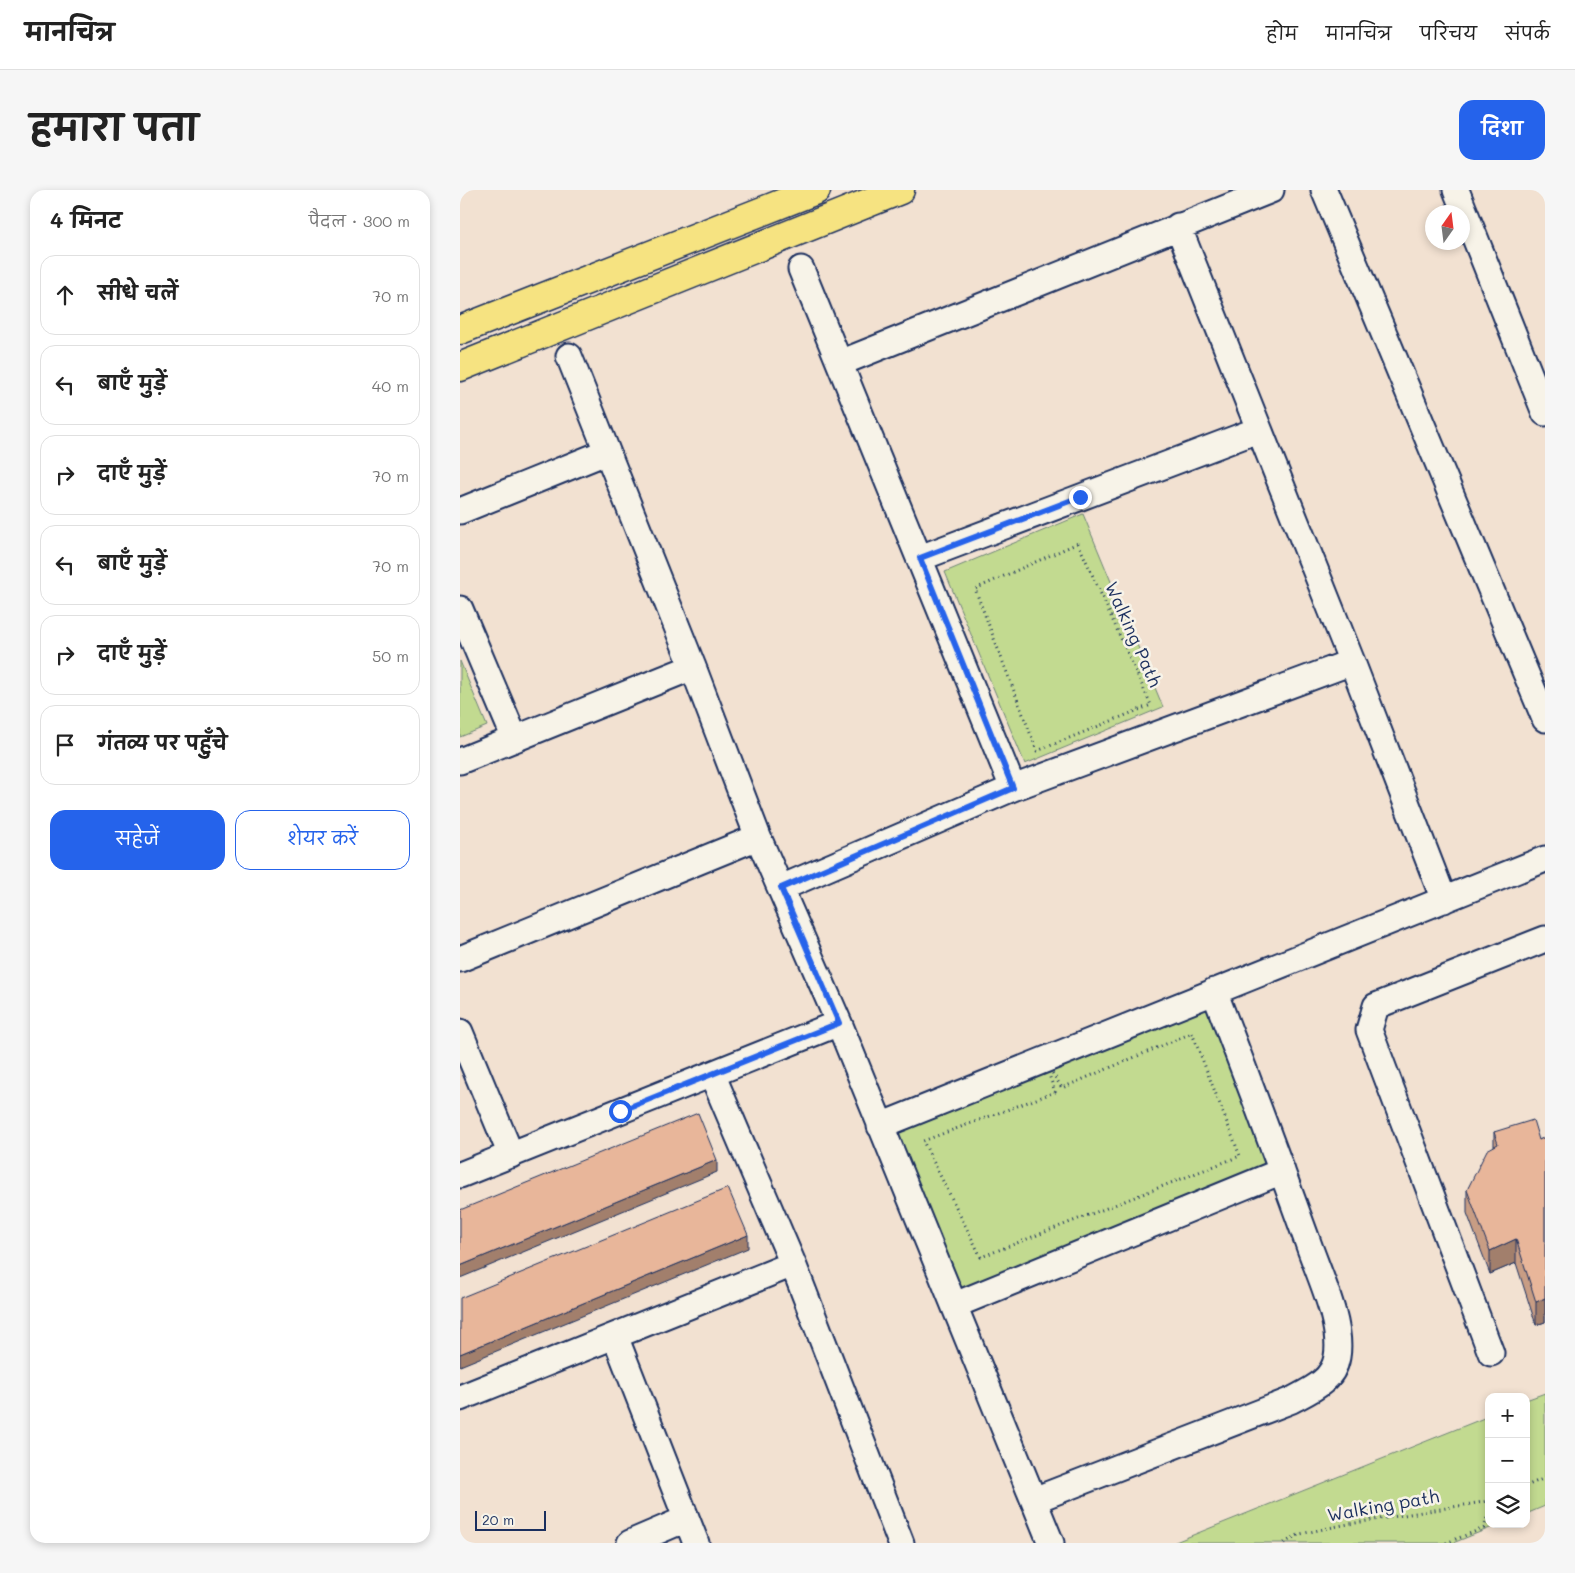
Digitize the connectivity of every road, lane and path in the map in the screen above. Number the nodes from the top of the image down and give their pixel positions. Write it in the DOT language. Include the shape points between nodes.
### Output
graph roads {
  1 [pos="816,190"];
  2 [pos="900,190"];
  3 [pos="1271,190"];
  4 [pos="1324,190"];
  5 [pos="1456,190"];
  6 [pos="1178,226"];
  7 [pos="802,269"];
  8 [pos="460,330"];
  9 [pos="569,356"];
  10 [pos="840,363"];
  11 [pos="460,367"];
  12 [pos="1545,413"];
  13 [pos="1258,430"];
  14 [pos="606,452"];
  15 [pos="460,511"];
  16 [pos="920,558"];
  17 [pos="975,589"];
  18 [pos="460,608"];
  19 [pos="1352,662"];
  20 [pos="693,667"];
  21 [pos="1545,719"];
  22 [pos="514,739"];
  23 [pos="460,761"];
  24 [pos="1013,788"];
  25 [pos="758,837"];
  26 [pos="1545,859"];
  27 [pos="781,888"];
  28 [pos="1444,900"];
  29 [pos="1545,940"];
  30 [pos="460,959"];
  31 [pos="1214,991"];
  32 [pos="839,1023"];
  33 [pos="460,1032"];
  34 [pos="1044,1060"];
  35 [pos="712,1074"];
  36 [pos="880,1126"];
  37 [pos="511,1155"];
  38 [pos="1282,1171"];
  39 [pos="460,1175"];
  40 [pos="793,1264"];
  41 [pos="955,1305"];
  42 [pos="615,1336"];
  43 [pos="1491,1353"];
  44 [pos="460,1398"];
  45 [pos="1545,1478"];
  46 [pos="1530,1484"];
  47 [pos="1034,1500"];
  48 [pos="1485,1502"];
  49 [pos="686,1520"];
  50 [pos="1485,1525"];
  51 [pos="630,1543"];
  52 [pos="696,1543"];
  53 [pos="901,1543"];
  54 [pos="1052,1543"];
  55 [pos="1284,1543"];
  56 [pos="1446,1543"];
  1 -- 8 [label="main road"];
  2 -- 11 [label="main road"];
  3 -- 6 [label="street"];
  4 -- 21 [label="street"];
  5 -- 12 [label="street"];
  6 -- 10 [label="street"];
  6 -- 13 [label="street"];
  7 -- 10 [label="street"];
  9 -- 14 [label="street"];
  10 -- 16 [label="street"];
  13 -- 16 [label="street"];
  13 -- 19 [label="street"];
  14 -- 15 [label="street"];
  14 -- 20 [label="street"];
  16 -- 24 [label="street"];
  17 -- 17 [label="path, Walking Path" via="1037,751 1151,705 1078,543"];
  18 -- 22 [label="street"];
  19 -- 24 [label="street"];
  19 -- 28 [label="street"];
  20 -- 22 [label="street"];
  20 -- 25 [label="street"];
  22 -- 23 [label="street"];
  24 -- 27 [label="street"];
  25 -- 27 [label="street"];
  25 -- 30 [label="street"];
  26 -- 28 [label="street"];
  27 -- 32 [label="street"];
  28 -- 31 [label="street"];
  29 -- 43 [label="street" via="1376,1006 1369,1030"];
  31 -- 34 [label="street"];
  31 -- 38 [label="street"];
  32 -- 35 [label="street"];
  32 -- 36 [label="street"];
  33 -- 37 [label="street"];
  34 -- 34 [label="path" via="1062,1088 1192,1033 1240,1156 981,1257 923,1141 1055,1092"];
  34 -- 36 [label="street"];
  35 -- 37 [label="street"];
  35 -- 40 [label="street"];
  36 -- 41 [label="street"];
  37 -- 39 [label="street"];
  38 -- 41 [label="street"];
  38 -- 47 [label="street" via="1332,1314 1338,1344 1332,1372 1320,1385 1292,1400"];
  40 -- 42 [label="street"];
  40 -- 53 [label="street"];
  41 -- 47 [label="street"];
  42 -- 44 [label="street"];
  42 -- 49 [label="street"];
  45 -- 46 [label="path"];
  47 -- 54 [label="street"];
  48 -- 55 [label="path, Walking path" via="1334,1527 1300,1534"];
  49 -- 51 [label="street"];
  49 -- 52 [label="street"];
  50 -- 56 [label="path" via="1484,1528"];
}
